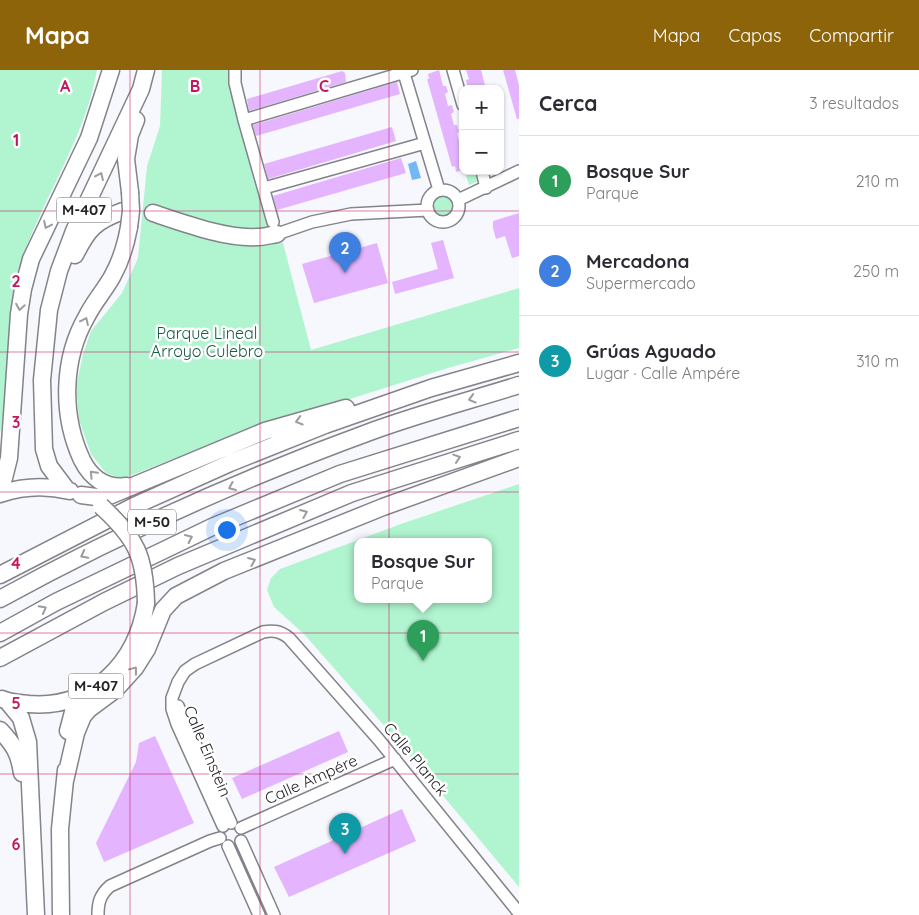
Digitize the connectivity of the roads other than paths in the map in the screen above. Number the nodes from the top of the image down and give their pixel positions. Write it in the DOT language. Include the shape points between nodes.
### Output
graph roads {
  1 [pos="146,70"];
  2 [pos="235,70"];
  3 [pos="453,70"];
  4 [pos="406,71"];
  5 [pos="108,75"];
  6 [pos="141,90"];
  7 [pos="459,91"];
  8 [pos="244,120"];
  9 [pos="425,143"];
  10 [pos="519,171"];
  11 [pos="483,175"];
  12 [pos="264,188"];
  13 [pos="486,188"];
  14 [pos="439,190"];
  15 [pos="458,200"];
  16 [pos="428,210"];
  17 [pos="123,211"];
  18 [pos="153,213"];
  19 [pos="275,228"];
  20 [pos="47,338"];
  21 [pos="519,363"];
  22 [pos="519,385"];
  23 [pos="431,388"];
  24 [pos="14,403"];
  25 [pos="519,418"];
  26 [pos="519,440"];
  27 [pos="309,455"];
  28 [pos="0,458"];
  29 [pos="519,458"];
  30 [pos="383,461"];
  31 [pos="0,485"];
  32 [pos="137,485"];
  33 [pos="74,493"];
  34 [pos="0,494"];
  35 [pos="134,506"];
  36 [pos="178,566"];
  37 [pos="224,571"];
  38 [pos="0,575"];
  39 [pos="0,600"];
  40 [pos="145,609"];
  41 [pos="281,632"];
  42 [pos="0,633"];
  43 [pos="0,658"];
  44 [pos="80,695"];
  45 [pos="4,700"];
  46 [pos="0,730"];
  47 [pos="395,759"];
  48 [pos="65,781"];
  49 [pos="32,817"];
  50 [pos="228,832"];
  51 [pos="519,913"];
  52 [pos="36,915"];
  53 [pos="61,915"];
  54 [pos="98,915"];
  55 [pos="259,915"];
  56 [pos="274,915"];
  1 -- 6 [label="highway, M-407"];
  2 -- 8 [label="street"];
  3 -- 7 [label="street"];
  4 -- 8 [label="street"];
  4 -- 9 [label="street"];
  5 -- 24 [label="highway, M-407, one-way" via="89,138 31,259 19,314"];
  20 -- 6 [label="highway, M-407, one-way" via="52,300 74,231"];
  32 -- 6 [label="highway, one-way, bridge" via="111,487 89,471 73,439 67,407 68,369 77,340 86,317 120,262 129,227 131,211 126,159 140,108"];
  8 -- 12 [label="street"];
  9 -- 12 [label="street"];
  9 -- 14 [label="street"];
  10 -- 13 [label="street"];
  11 -- 13 [label="street"];
  12 -- 19 [label="street"];
  13 -- 15 [label="street"];
  14 -- 15 [label="street" via="452,193"];
  14 -- 16 [label="street" via="431,195"];
  15 -- 16 [label="street" via="458,210 448,221 438,220"];
  16 -- 19 [label="street" via="351,214"];
  17 -- 20 [label="highway" via="106,217 86,233 67,269"];
  18 -- 19 [label="highway" via="232,235 256,237"];
  20 -- 33 [label="highway, M-407" via="42,380 44,449 49,466"];
  21 -- 23 [label="highway"];
  22 -- 27 [label="highway, M-50, one-way" via="405,420"];
  23 -- 32 [label="highway, one-way" via="416,389 264,431"];
  23 -- 35 [label="highway" via="325,425"];
  24 -- 28 [label="highway"];
  24 -- 31 [label="highway, M-407" via="9,458"];
  25 -- 30 [label="highway, M-50"];
  36 -- 26 [label="highway, one-way" via="352,493"];
  27 -- 35 [label="highway" via="293,456 208,479"];
  27 -- 39 [label="highway, M-50, one-way" via="150,522"];
  37 -- 29 [label="highway, one-way" via="383,507"];
  30 -- 36 [label="highway" via="225,539"];
  42 -- 30 [label="highway, M-50, one-way" via="56,602 212,527 340,474"];
  32 -- 33 [label="highway" via="104,498"];
  33 -- 34 [label="highway, M-407" via="43,486 18,488"];
  33 -- 40 [label="highway, M-407, bridge" via="101,506 132,540 146,578"];
  35 -- 38 [label="highway"];
  36 -- 43 [label="highway"];
  37 -- 40 [label="highway" via="161,597"];
  48 -- 37 [label="highway, one-way" via="83,716 116,689 135,668 147,649 163,610 176,596"];
  40 -- 44 [label="highway, M-407" via="134,645 120,666"];
  41 -- 47 [label="street, Calle Planck"];
  41 -- 50 [label="street, Calle Einstein" via="263,632 195,664 182,676 176,688 178,706"];
  44 -- 45 [label="highway, M-407" via="64,702 40,705"];
  44 -- 48 [label="highway, M-407" via="69,726"];
  45 -- 49 [label="highway, M-407" via="21,718 28,742"];
  46 -- 49 [label="highway" via="20,758"];
  47 -- 50 [label="street, Calle Ampére"];
  47 -- 51 [label="street, Calle Planck"];
  48 -- 53 [label="highway, M-407" via="60,829"];
  49 -- 52 [label="highway, M-407"];
  50 -- 54 [label="street, Calle Ampére" via="110,886 98,902"];
  50 -- 55 [label="street, Calle Einstein"];
  50 -- 56 [label="street" via="243,832 241,841"];
}
